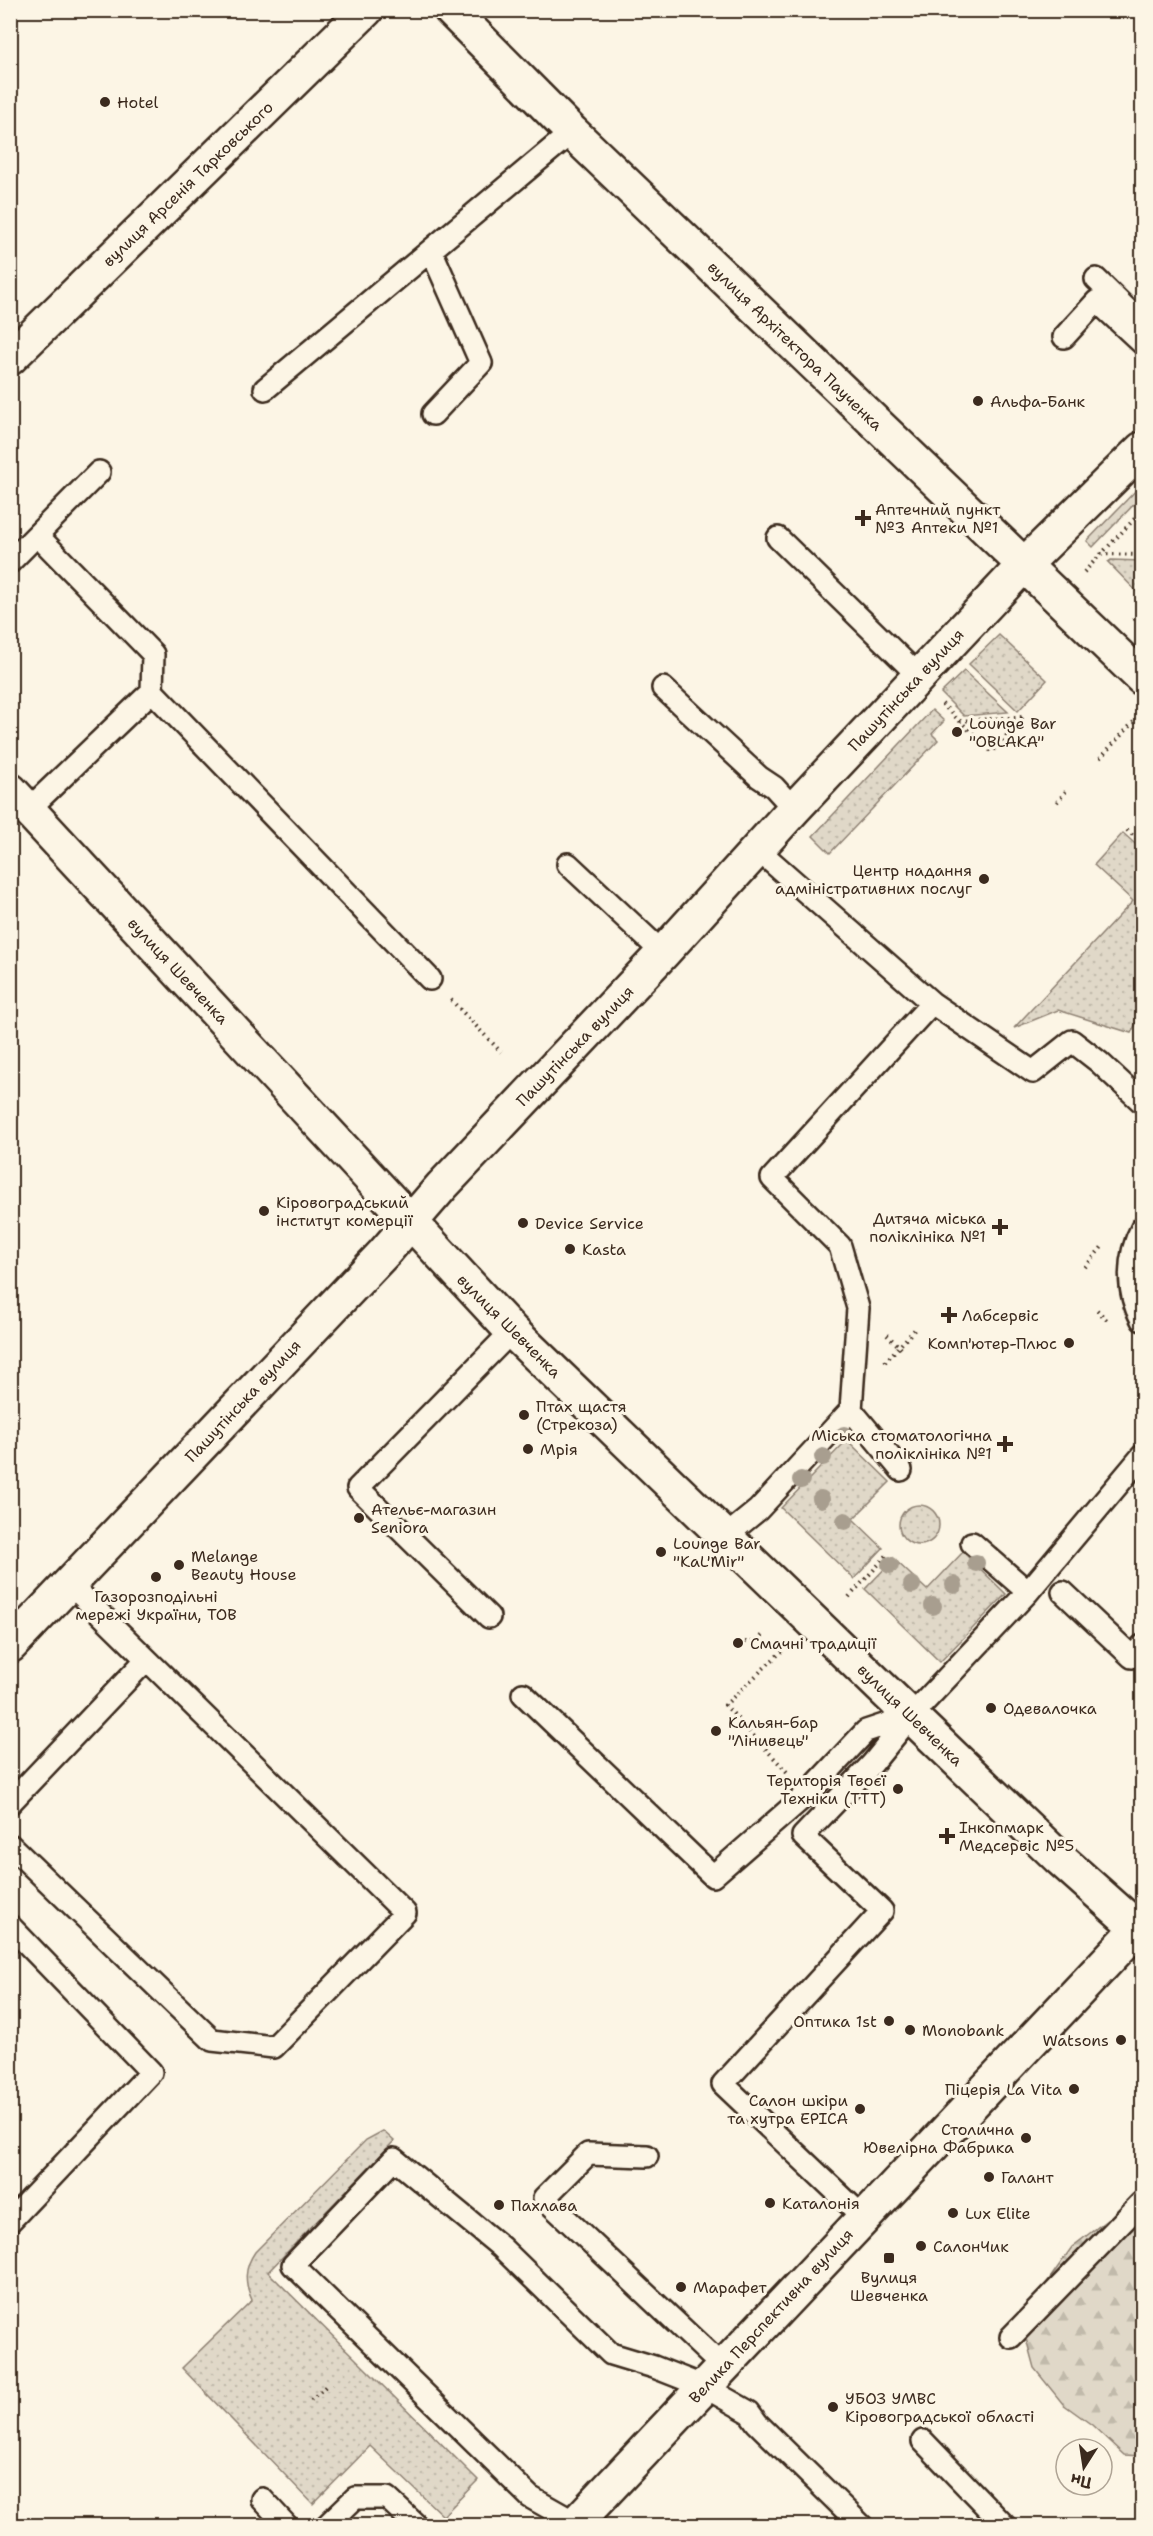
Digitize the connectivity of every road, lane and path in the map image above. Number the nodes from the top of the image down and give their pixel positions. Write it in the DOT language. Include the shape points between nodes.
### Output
graph roads {
  1 [pos="366,10"];
  2 [pos="450,10"];
  3 [pos="572,132"];
  4 [pos="431,250"];
  5 [pos="1096,279"];
  6 [pos="1143,324"];
  7 [pos="1064,337"];
  8 [pos="1143,343"];
  9 [pos="10,358"];
  10 [pos="266,389"];
  11 [pos="434,414"];
  12 [pos="1143,449"];
  13 [pos="99,472"];
  14 [pos="1143,511"];
  15 [pos="37,535"];
  16 [pos="778,538"];
  17 [pos="1101,554"];
  18 [pos="1143,555"];
  19 [pos="10,562"];
  20 [pos="1023,566"];
  21 [pos="1059,599"];
  22 [pos="1143,678"];
  23 [pos="663,688"];
  24 [pos="929,689"];
  25 [pos="152,691"];
  26 [pos="1143,712"];
  27 [pos="960,721"];
  28 [pos="1100,759"];
  29 [pos="1067,790"];
  30 [pos="20,799"];
  31 [pos="1057,802"];
  32 [pos="794,809"];
  33 [pos="1127,830"];
  34 [pos="1143,844"];
  35 [pos="757,849"];
  36 [pos="568,864"];
  37 [pos="663,953"];
  38 [pos="430,979"];
  39 [pos="932,1003"];
  40 [pos="501,1052"];
  41 [pos="1143,1102"];
  42 [pos="410,1222"];
  43 [pos="1143,1228"];
  44 [pos="1143,1320"];
  45 [pos="512,1331"];
  46 [pos="851,1410"];
  47 [pos="1143,1456"];
  48 [pos="901,1470"];
  49 [pos="726,1536"];
  50 [pos="972,1543"];
  51 [pos="889,1553"];
  52 [pos="70,1584"];
  53 [pos="1028,1592"];
  54 [pos="1062,1592"];
  55 [pos="849,1597"];
  56 [pos="489,1617"];
  57 [pos="764,1634"];
  58 [pos="745,1642"];
  59 [pos="10,1646"];
  60 [pos="1143,1646"];
  61 [pos="782,1651"];
  62 [pos="146,1660"];
  63 [pos="523,1694"];
  64 [pos="911,1716"];
  65 [pos="807,1794"];
  66 [pos="10,1803"];
  67 [pos="10,1845"];
  68 [pos="10,1926"];
  69 [pos="1141,1928"];
  70 [pos="647,2156"];
  71 [pos="1143,2204"];
  72 [pos="864,2218"];
  73 [pos="10,2221"];
  74 [pos="1011,2337"];
  75 [pos="714,2377"];
  76 [pos="327,2385"];
  77 [pos="311,2400"];
  78 [pos="923,2441"];
  79 [pos="262,2499"];
  80 [pos="574,2524"];
  81 [pos="287,2526"];
  82 [pos="326,2526"];
  83 [pos="417,2526"];
  84 [pos="862,2526"];
  85 [pos="1005,2526"];
  1 -- 9 [label="street, вулиця Арсенія Тарковського"];
  2 -- 3 [label="street, вулиця Архітектора Паученка"];
  3 -- 4 [label="lane"];
  3 -- 20 [label="street, вулиця Архітектора Паученка"];
  4 -- 10 [label="lane"];
  4 -- 11 [label="lane" via="481,363"];
  5 -- 6 [label="lane"];
  7 -- 8 [label="lane" via="1097,301"];
  12 -- 20 [label="street, Пашутінська вулиця"];
  13 -- 15 [label="lane"];
  14 -- 17 [label="path"];
  15 -- 19 [label="lane"];
  15 -- 25 [label="lane" via="153,654"];
  16 -- 24 [label="lane"];
  17 -- 18 [label="path"];
  17 -- 21 [label="path"];
  20 -- 21 [label="street, вулиця Архітектора Паученка"];
  20 -- 24 [label="street, Пашутінська вулиця"];
  21 -- 22 [label="street, вулиця Архітектора Паученка"];
  23 -- 32 [label="lane"];
  24 -- 27 [label="path"];
  24 -- 32 [label="street, Пашутінська вулиця"];
  25 -- 30 [label="lane"];
  25 -- 38 [label="lane"];
  26 -- 28 [label="path"];
  27 -- 27 [label="path" via="1013,718 1023,717 992,752"];
  29 -- 31 [label="path"];
  30 -- 42 [label="street, вулиця Шевченка"];
  32 -- 35 [label="street, Пашутінська вулиця"];
  33 -- 34 [label="path"];
  35 -- 37 [label="street, Пашутінська вулиця"];
  35 -- 39 [label="lane"];
  36 -- 37 [label="lane"];
  37 -- 42 [label="street, Пашутінська вулиця"];
  38 -- 40 [label="path"];
  39 -- 41 [label="lane" via="1033,1072 1072,1041"];
  39 -- 46 [label="lane" via="772,1178 840,1246 858,1308"];
  42 -- 45 [label="street, вулиця Шевченка"];
  42 -- 52 [label="street, Пашутінська вулиця"];
  43 -- 44 [label="lane" via="1133,1246 1130,1265 1134,1304"];
  45 -- 49 [label="street, вулиця Шевченка"];
  45 -- 56 [label="lane" via="358,1488"];
  46 -- 48 [label="lane"];
  46 -- 49 [label="lane" via="758,1510"];
  47 -- 53 [label="lane"];
  49 -- 64 [label="street, вулиця Шевченка"];
  50 -- 53 [label="lane"];
  51 -- 55 [label="path"];
  52 -- 59 [label="street, Пашутінська вулиця"];
  52 -- 62 [label="lane"];
  53 -- 64 [label="lane"];
  54 -- 60 [label="lane" via="1132,1657"];
  57 -- 58 [label="path" via="755,1642"];
  61 -- 65 [label="path" via="725,1706"];
  62 -- 66 [label="lane"];
  62 -- 67 [label="lane" via="405,1913 274,2047 212,2040"];
  63 -- 65 [label="lane" via="713,1876"];
  64 -- 65 [label="lane" via="866,1731"];
  64 -- 69 [label="street, вулиця Шевченка" via="1059,1858"];
  64 -- 72 [label="lane" via="804,1836 882,1911 723,2084"];
  68 -- 73 [label="lane" via="152,2072"];
  69 -- 72 [label="street, Велика Перспективна вулиця"];
  70 -- 75 [label="lane" via="588,2154 544,2198"];
  71 -- 74 [label="lane"];
  72 -- 75 [label="street, Велика Перспективна вулиця"];
  75 -- 80 [label="street, Велика Перспективна вулиця"];
  75 -- 80 [label="lane" via="654,2367 611,2354 501,2247 394,2160 293,2265 530,2497"];
  75 -- 84 [label="lane"];
  76 -- 77 [label="path"];
  78 -- 85 [label="lane"];
  79 -- 81 [label="lane"];
  82 -- 83 [label="lane" via="355,2498 387,2498"];
}
